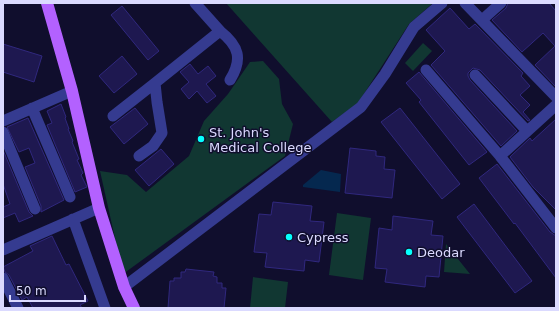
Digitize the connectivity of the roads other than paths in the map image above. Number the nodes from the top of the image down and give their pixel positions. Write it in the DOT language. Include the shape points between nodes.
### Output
graph roads {
  1 [pos="47,3"];
  2 [pos="195,3"];
  3 [pos="442,3"];
  4 [pos="465,3"];
  5 [pos="501,3"];
  6 [pos="482,20"];
  7 [pos="220,31"];
  8 [pos="426,70"];
  9 [pos="475,75"];
  10 [pos="230,80"];
  11 [pos="156,83"];
  12 [pos="72,91"];
  13 [pos="556,97"];
  14 [pos="556,104"];
  15 [pos="32,108"];
  16 [pos="113,116"];
  17 [pos="3,121"];
  18 [pos="527,131"];
  19 [pos="3,132"];
  20 [pos="140,156"];
  21 [pos="500,156"];
  22 [pos="70,197"];
  23 [pos="98,208"];
  24 [pos="35,209"];
  25 [pos="73,219"];
  26 [pos="556,228"];
  27 [pos="3,250"];
  28 [pos="3,278"];
  29 [pos="124,287"];
  30 [pos="18,308"];
  31 [pos="105,308"];
  32 [pos="134,308"];
  1 -- 12 [label="main road"];
  2 -- 7 [label="street"];
  3 -- 29 [label="street" via="414,28 361,107"];
  4 -- 6 [label="street"];
  5 -- 6 [label="street"];
  6 -- 13 [label="street"];
  7 -- 10 [label="street" via="236,47 236,70"];
  7 -- 11 [label="street"];
  8 -- 21 [label="street"];
  9 -- 18 [label="street"];
  11 -- 16 [label="street"];
  11 -- 20 [label="street" via="162,133 153,146"];
  12 -- 15 [label="street"];
  12 -- 23 [label="main road"];
  14 -- 18 [label="street"];
  15 -- 17 [label="street"];
  15 -- 22 [label="street"];
  18 -- 21 [label="street"];
  19 -- 24 [label="street"];
  21 -- 26 [label="street"];
  23 -- 25 [label="street"];
  23 -- 29 [label="main road"];
  25 -- 27 [label="street"];
  25 -- 31 [label="street"];
  28 -- 30 [label="street"];
  29 -- 32 [label="main road"];
}
